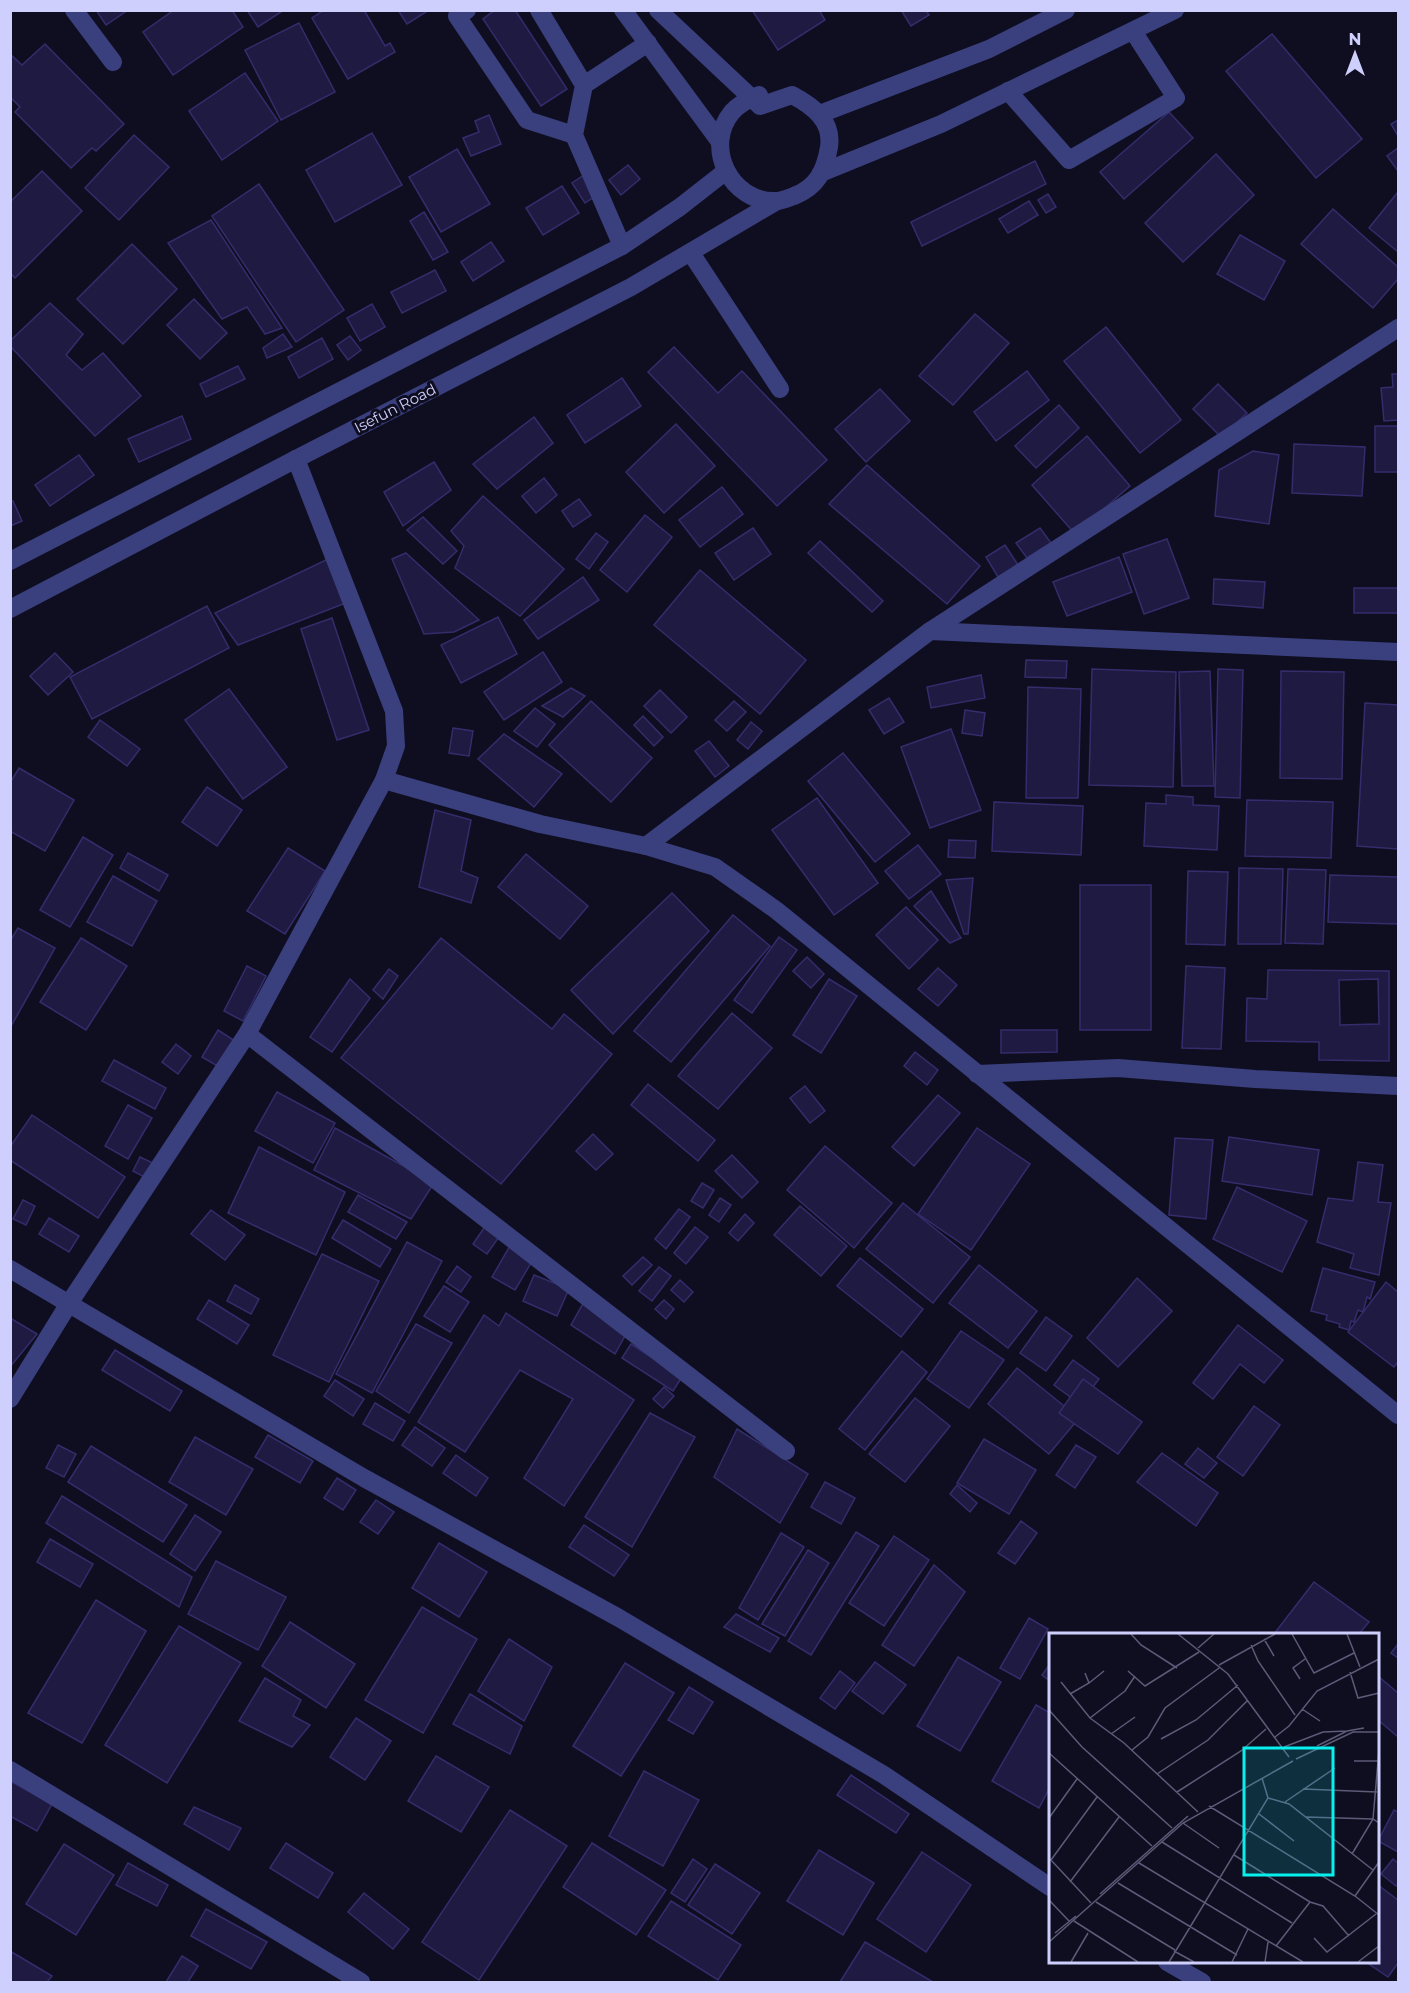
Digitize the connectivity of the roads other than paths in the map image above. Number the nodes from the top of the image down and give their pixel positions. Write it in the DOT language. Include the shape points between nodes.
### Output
graph roads {
  1 [pos="74,10"];
  2 [pos="467,10"];
  3 [pos="539,10"];
  4 [pos="623,10"];
  5 [pos="658,10"];
  6 [pos="1066,10"];
  7 [pos="1175,10"];
  8 [pos="1133,31"];
  9 [pos="648,43"];
  10 [pos="113,62"];
  11 [pos="584,85"];
  12 [pos="1008,92"];
  13 [pos="760,106"];
  14 [pos="820,114"];
  15 [pos="574,135"];
  16 [pos="720,142"];
  17 [pos="726,171"];
  18 [pos="821,173"];
  19 [pos="777,201"];
  20 [pos="622,246"];
  21 [pos="691,253"];
  22 [pos="1398,328"];
  23 [pos="780,389"];
  24 [pos="296,459"];
  25 [pos="10,561"];
  26 [pos="10,609"];
  27 [pos="930,631"];
  28 [pos="1398,652"];
  29 [pos="384,780"];
  30 [pos="646,846"];
  31 [pos="248,1034"];
  32 [pos="977,1074"];
  33 [pos="1398,1086"];
  34 [pos="10,1269"];
  35 [pos="68,1305"];
  36 [pos="10,1399"];
  37 [pos="1398,1415"];
  38 [pos="786,1451"];
  39 [pos="10,1770"];
  40 [pos="1049,1886"];
  41 [pos="1169,1963"];
  42 [pos="361,1983"];
  43 [pos="1202,1983"];
  1 -- 10 [label="street"];
  2 -- 15 [label="street" via="457,16 527,120"];
  3 -- 11 [label="street"];
  4 -- 9 [label="street"];
  5 -- 13 [label="street"];
  6 -- 14 [label="street" via="989,49"];
  7 -- 8 [label="street"];
  8 -- 12 [label="street"];
  8 -- 12 [label="street" via="1176,98 1069,160"];
  9 -- 11 [label="street"];
  9 -- 16 [label="street"];
  11 -- 15 [label="street"];
  12 -- 18 [label="street"];
  13 -- 14 [label="street" via="792,95"];
  13 -- 16 [label="street" via="759,95 744,102 724,126"];
  14 -- 18 [label="street" via="830,144"];
  15 -- 20 [label="street"];
  16 -- 17 [label="street"];
  17 -- 19 [label="street" via="745,193"];
  17 -- 20 [label="street"];
  18 -- 19 [label="street" via="808,190"];
  19 -- 21 [label="street, Isefun Road"];
  20 -- 25 [label="street"];
  21 -- 23 [label="street"];
  21 -- 24 [label="street, Isefun Road"];
  22 -- 27 [label="street"];
  24 -- 26 [label="street, Isefun Road"];
  24 -- 29 [label="street" via="394,711 396,746"];
  27 -- 28 [label="street"];
  27 -- 30 [label="street"];
  29 -- 30 [label="street" via="540,824"];
  29 -- 31 [label="street"];
  30 -- 32 [label="street" via="715,867 776,910"];
  31 -- 35 [label="street"];
  31 -- 38 [label="street"];
  32 -- 33 [label="street" via="1118,1068"];
  32 -- 37 [label="street"];
  34 -- 35 [label="street"];
  35 -- 36 [label="street"];
  35 -- 40 [label="street" via="364,1478 619,1618 884,1774"];
  39 -- 42 [label="street"];
  41 -- 43 [label="street"];
}
